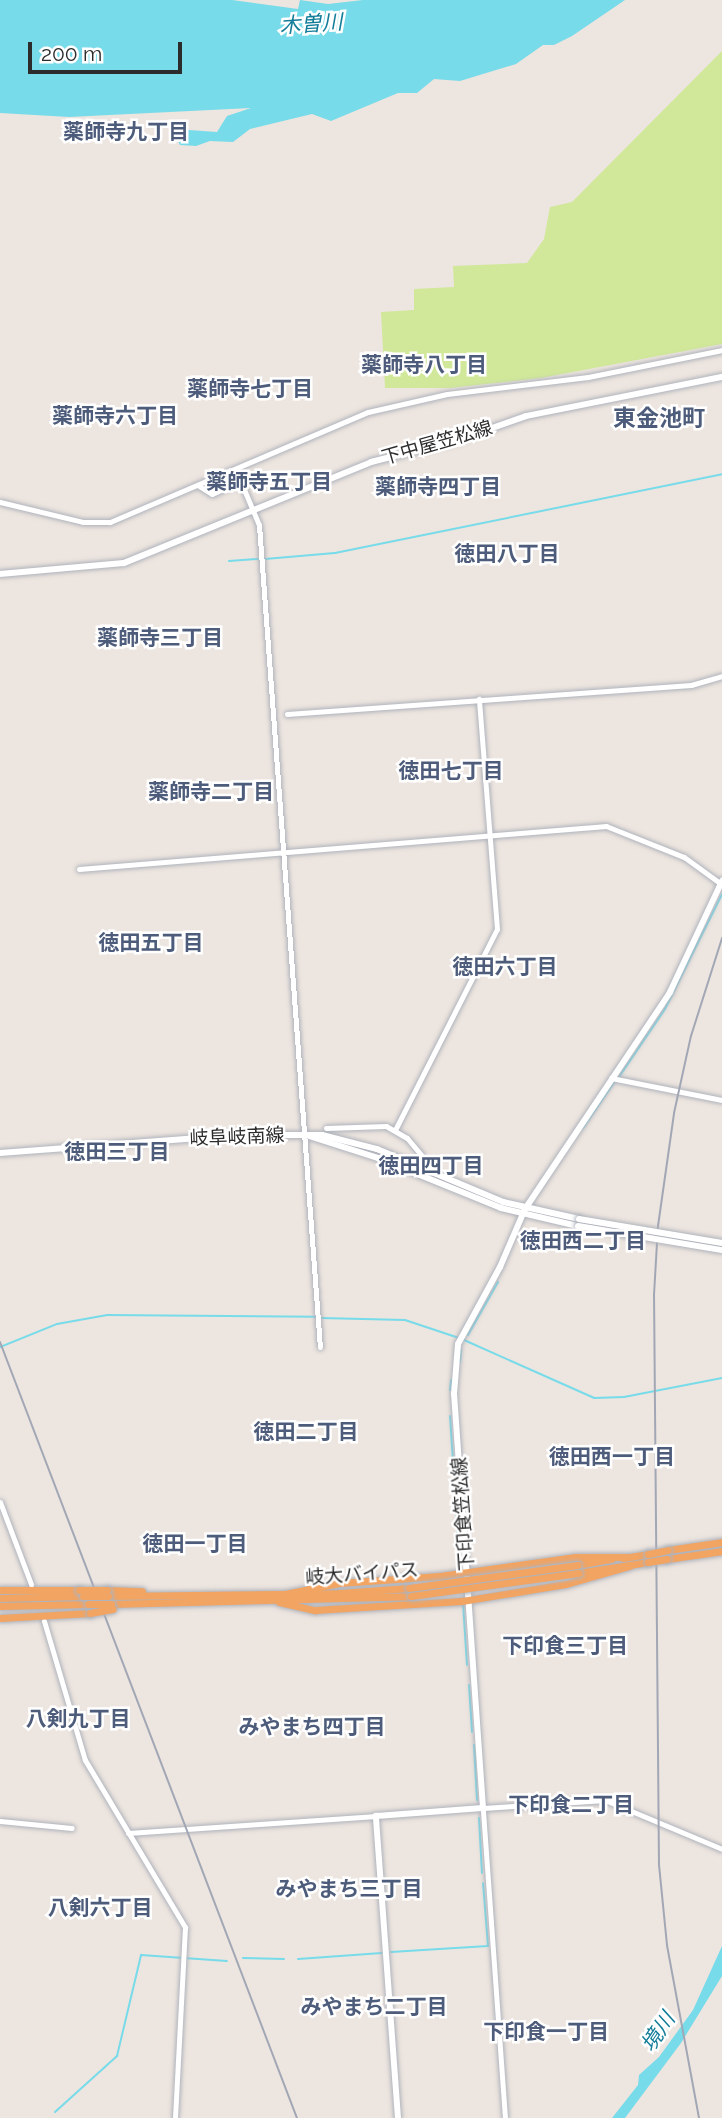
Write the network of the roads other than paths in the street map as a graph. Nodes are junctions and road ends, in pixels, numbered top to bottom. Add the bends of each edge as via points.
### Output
1 (722, 350) edge
2 (722, 377) edge
3 (199, 486) junction
4 (0, 502) edge
5 (254, 508) junction
6 (0, 574) edge
7 (722, 676) edge
8 (480, 699) junction
9 (287, 714) dead end
10 (490, 836) junction
11 (284, 852) junction
12 (79, 869) dead end
13 (721, 882) edge
14 (611, 1078) junction
15 (722, 1100) edge
16 (326, 1128) dead end
17 (395, 1130) junction
18 (307, 1135) junction
19 (0, 1153) edge
20 (422, 1156) dead end
21 (523, 1212) junction
22 (578, 1222) junction
23 (722, 1243) edge
24 (722, 1250) edge
25 (320, 1347) dead end
26 (0, 1502) edge
27 (722, 1542) edge
28 (722, 1550) edge
29 (648, 1558) junction
30 (578, 1569) junction
31 (467, 1572) junction
32 (32, 1584) dead end
33 (0, 1590) edge
34 (410, 1592) junction
35 (81, 1593) junction
36 (285, 1594) junction
37 (0, 1598) edge
38 (224, 1599) junction
39 (110, 1600) junction
40 (469, 1600) junction
41 (279, 1602) junction
42 (0, 1606) edge
43 (89, 1609) junction
44 (0, 1618) edge
45 (44, 1621) dead end
46 (483, 1808) junction
47 (376, 1816) junction
48 (0, 1821) edge
49 (72, 1828) dead end
50 (128, 1833) junction
51 (722, 1849) edge
52 (175, 2118) edge
53 (398, 2118) edge
54 (505, 2118) edge

1 - 3 street via 589,377 447,394 368,412 317,430
2 - 5 main road, 下中屋笠松線 via 526,416 371,462
3 - 4 street via 100,523
3 - 5 street via 212,494 238,484
5 - 6 main road, 下中屋笠松線 via 124,563
5 - 11 street via 260,533
7 - 8 street via 699,684
8 - 9 street
8 - 10 street
10 - 11 street
10 - 13 street via 610,827 684,857
10 - 17 street via 497,929
11 - 12 street
11 - 18 street
13 - 14 main road, 下印食笠松線 via 670,992
14 - 15 street
14 - 21 main road, 下印食笠松線
16 - 17 street via 375,1124
17 - 20 street
18 - 19 main road, 岐阜岐南線 via 238,1135
18 - 21 main road, 岐阜岐南線 via 377,1149
18 - 25 street
21 - 22 main road, 岐阜岐南線
21 - 31 main road, 下印食笠松線 via 500,1267 460,1339 454,1394
22 - 23 main road, 岐阜岐南線, bridge
22 - 24 main road, 岐阜岐南線, bridge
26 - 32 street
27 - 29 highway, 岐大バイパス, bridge via 668,1550
28 - 29 highway, 岐大バイパス, bridge
29 - 30 highway, 岐大バイパス via 626,1557
29 - 30 highway, 岐大バイパス via 629,1566
30 - 31 highway
30 - 34 highway, 岐大バイパス, bridge
30 - 40 highway
31 - 36 highway via 339,1583
31 - 40 main road, 下印食笠松線
33 - 35 highway
34 - 36 highway, 岐大バイパス
34 - 41 highway, 岐大バイパス
35 - 37 highway, 岐大バイパス
35 - 39 highway, 岐大バイパス, bridge
36 - 38 highway, 岐大バイパス
38 - 39 highway, 岐大バイパス
38 - 39 highway
38 - 41 highway, 岐大バイパス
39 - 43 highway, 岐大バイパス, bridge
40 - 41 highway via 315,1610
40 - 46 main road, 下印食笠松線
42 - 43 highway, 岐大バイパス
43 - 44 highway
45 - 50 street via 85,1760
46 - 47 main road
46 - 51 street via 605,1800
46 - 54 street
47 - 50 street
47 - 53 main road
48 - 49 street
50 - 52 street via 185,1927

